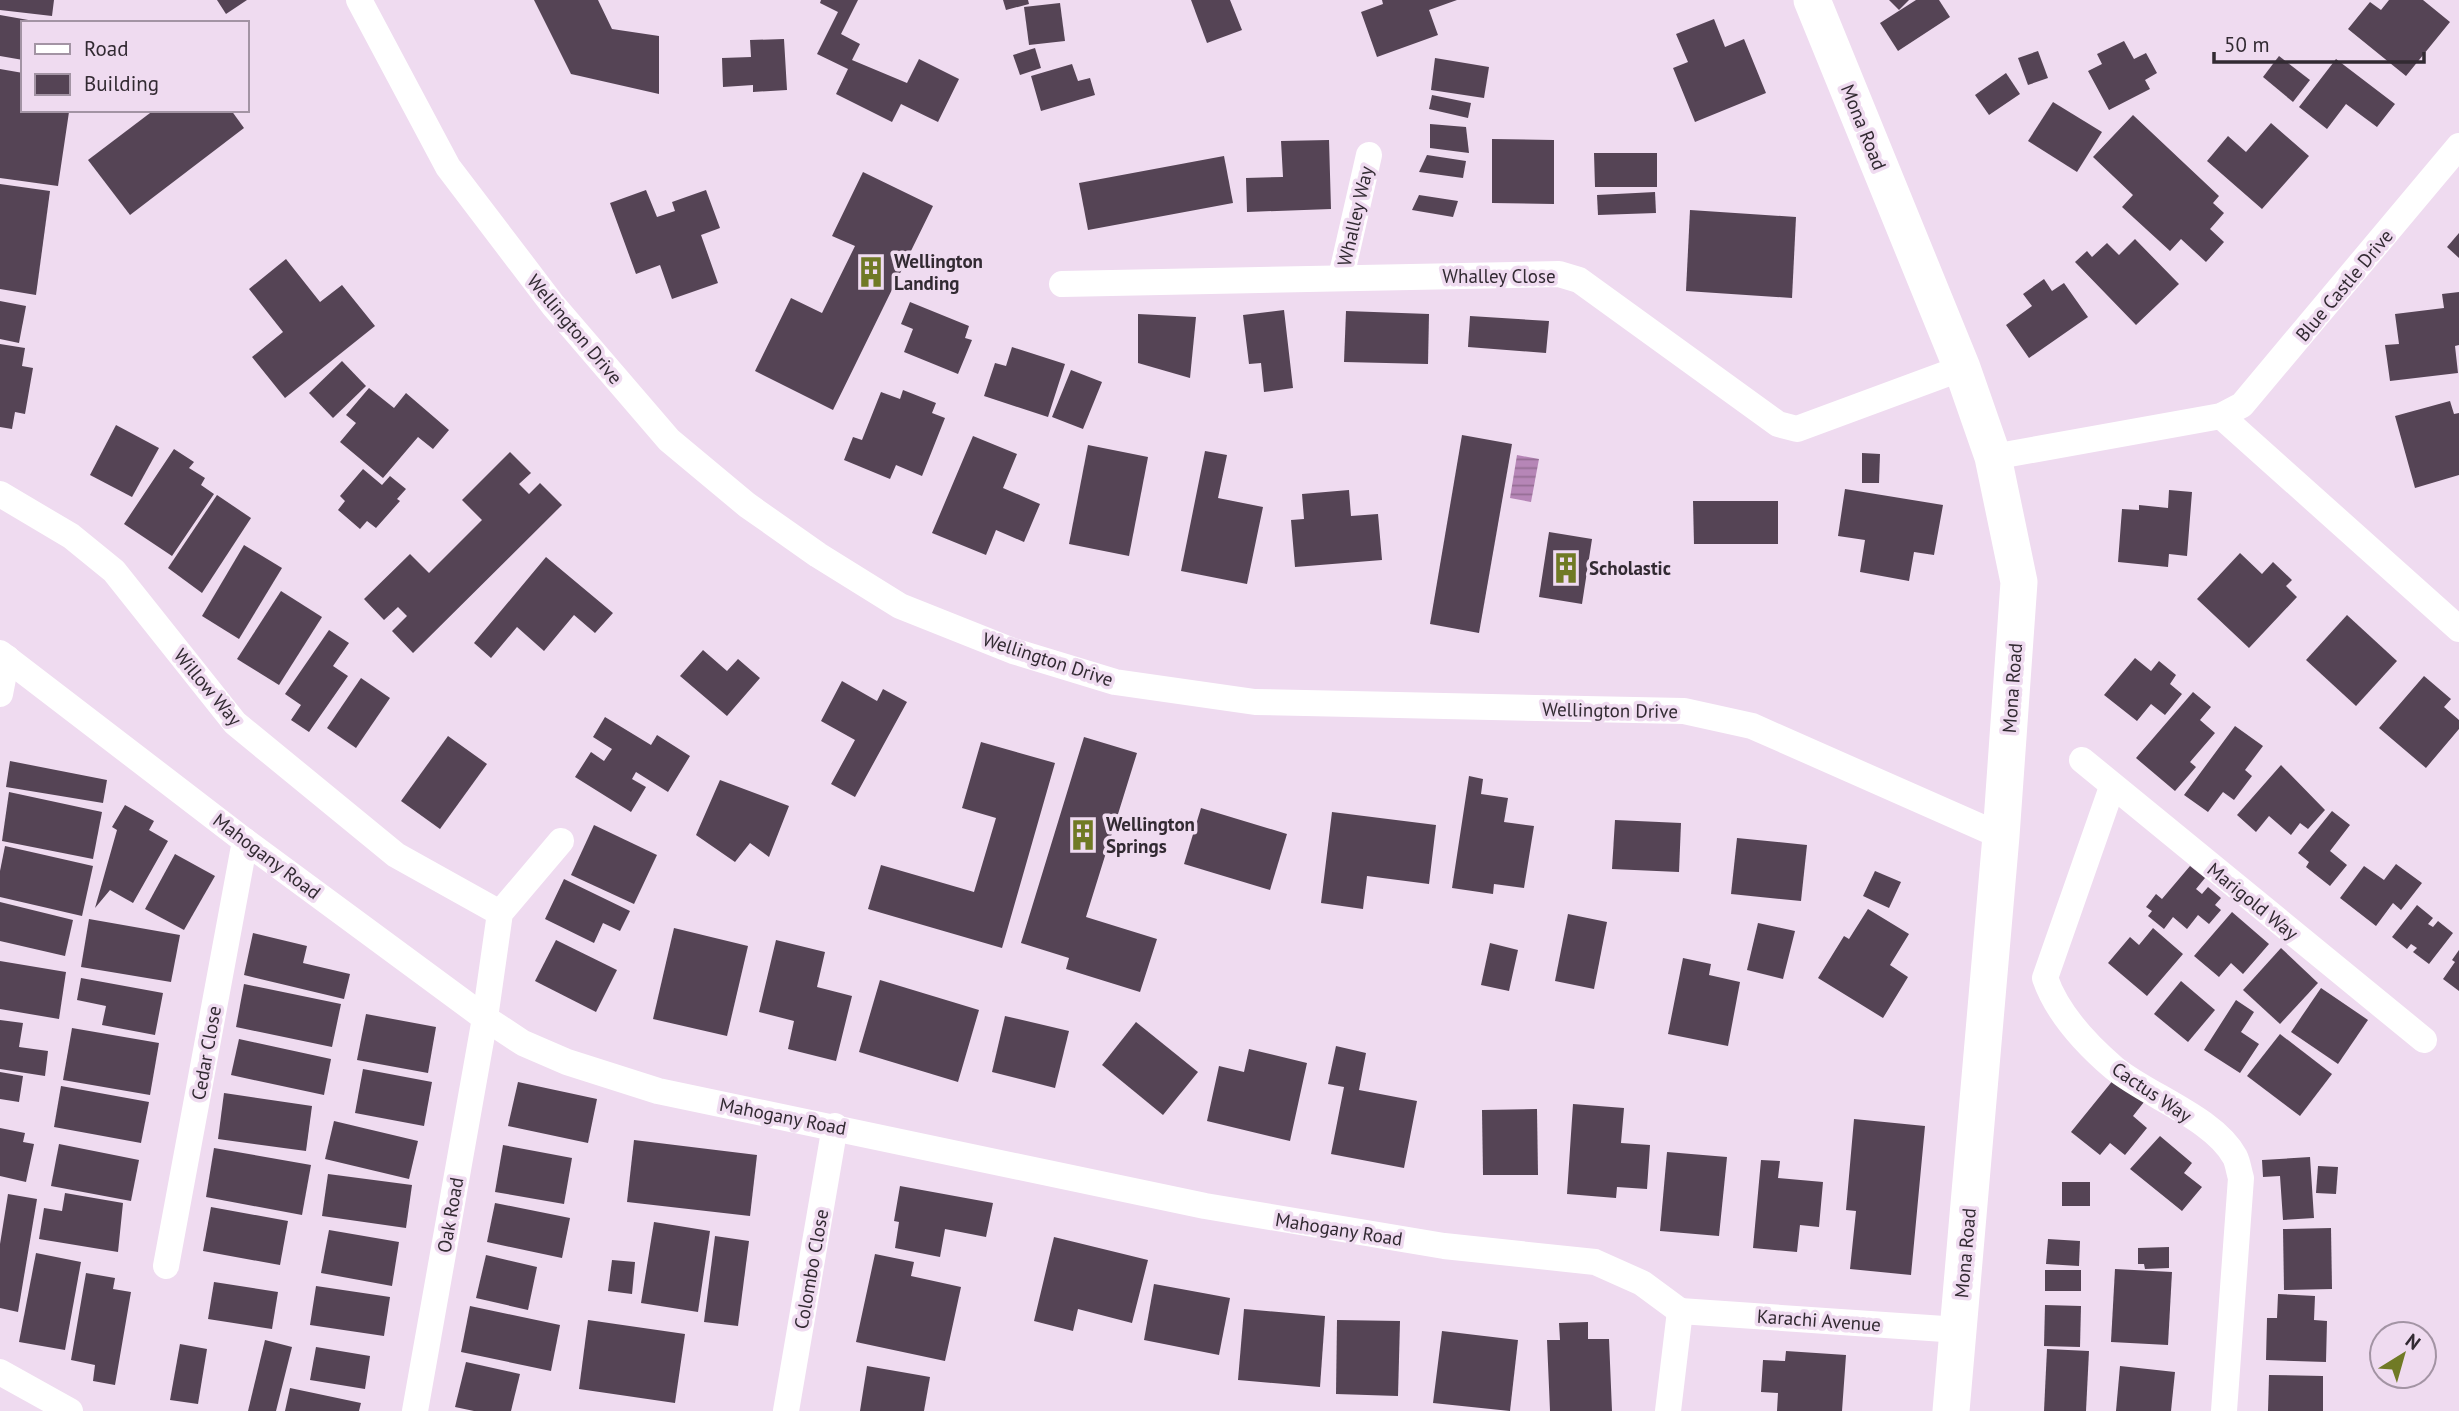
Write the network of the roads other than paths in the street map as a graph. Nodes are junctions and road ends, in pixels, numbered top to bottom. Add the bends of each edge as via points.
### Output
1 (359, 0) edge
2 (1812, 0) edge
3 (2459, 146) edge
4 (1369, 155) dead end
5 (1341, 277) junction
6 (1062, 284) dead end
7 (1962, 368) junction
8 (2221, 416) junction
9 (1993, 457) junction
10 (0, 494) edge
11 (2459, 629) edge
12 (4, 656) edge
13 (0, 694) edge
14 (2082, 760) dead end
15 (2112, 787) junction
16 (2001, 836) junction
17 (245, 841) junction
18 (561, 841) dead end
19 (500, 913) junction
20 (485, 1018) junction
21 (2424, 1041) dead end
22 (835, 1126) junction
23 (166, 1266) dead end
24 (1680, 1311) junction
25 (1959, 1329) junction
26 (0, 1372) edge
27 (70, 1411) edge
28 (415, 1411) edge
29 (786, 1411) edge
30 (1668, 1411) edge
31 (1951, 1411) edge
32 (2224, 1411) edge

1 - 16 street, Wellington Drive via 448,167 552,305 670,440 747,505 900,606 1013,650 1115,682 1255,702 1684,711 1752,726
2 - 7 street, Mona Road
3 - 8 street, Blue Castle Drive via 2261,385 2242,405
4 - 5 street, Whalley Way
5 - 6 street, Whalley Close
5 - 7 street, Whalley Close via 1559,274 1579,280 1778,424 1797,429
7 - 9 street, Mona Road
8 - 9 street, Blue Castle Drive
8 - 11 street
9 - 16 street, Mona Road via 2019,582
10 - 19 street, Willow Way via 71,536 114,571 235,723 396,855
12 - 13 street
12 - 17 street, Mahogany Road
14 - 15 street, Marigold Way
15 - 21 street, Marigold Way
15 - 32 street, Cactus Way via 2045,978 2052,999 2085,1040 2115,1068 2217,1135 2235,1158 2241,1178
16 - 25 street, Mona Road
17 - 20 street, Mahogany Road
17 - 23 street, Cedar Close
18 - 19 street
19 - 20 street
20 - 22 street, Mahogany Road via 523,1043 567,1062 658,1091
20 - 28 street, Oak Road
22 - 24 street, Mahogany Road via 1205,1206 1444,1246 1595,1262 1642,1283
22 - 29 street, Colombo Close
24 - 25 street, Karachi Avenue
24 - 30 street
25 - 31 street, Mona Road
26 - 27 street

